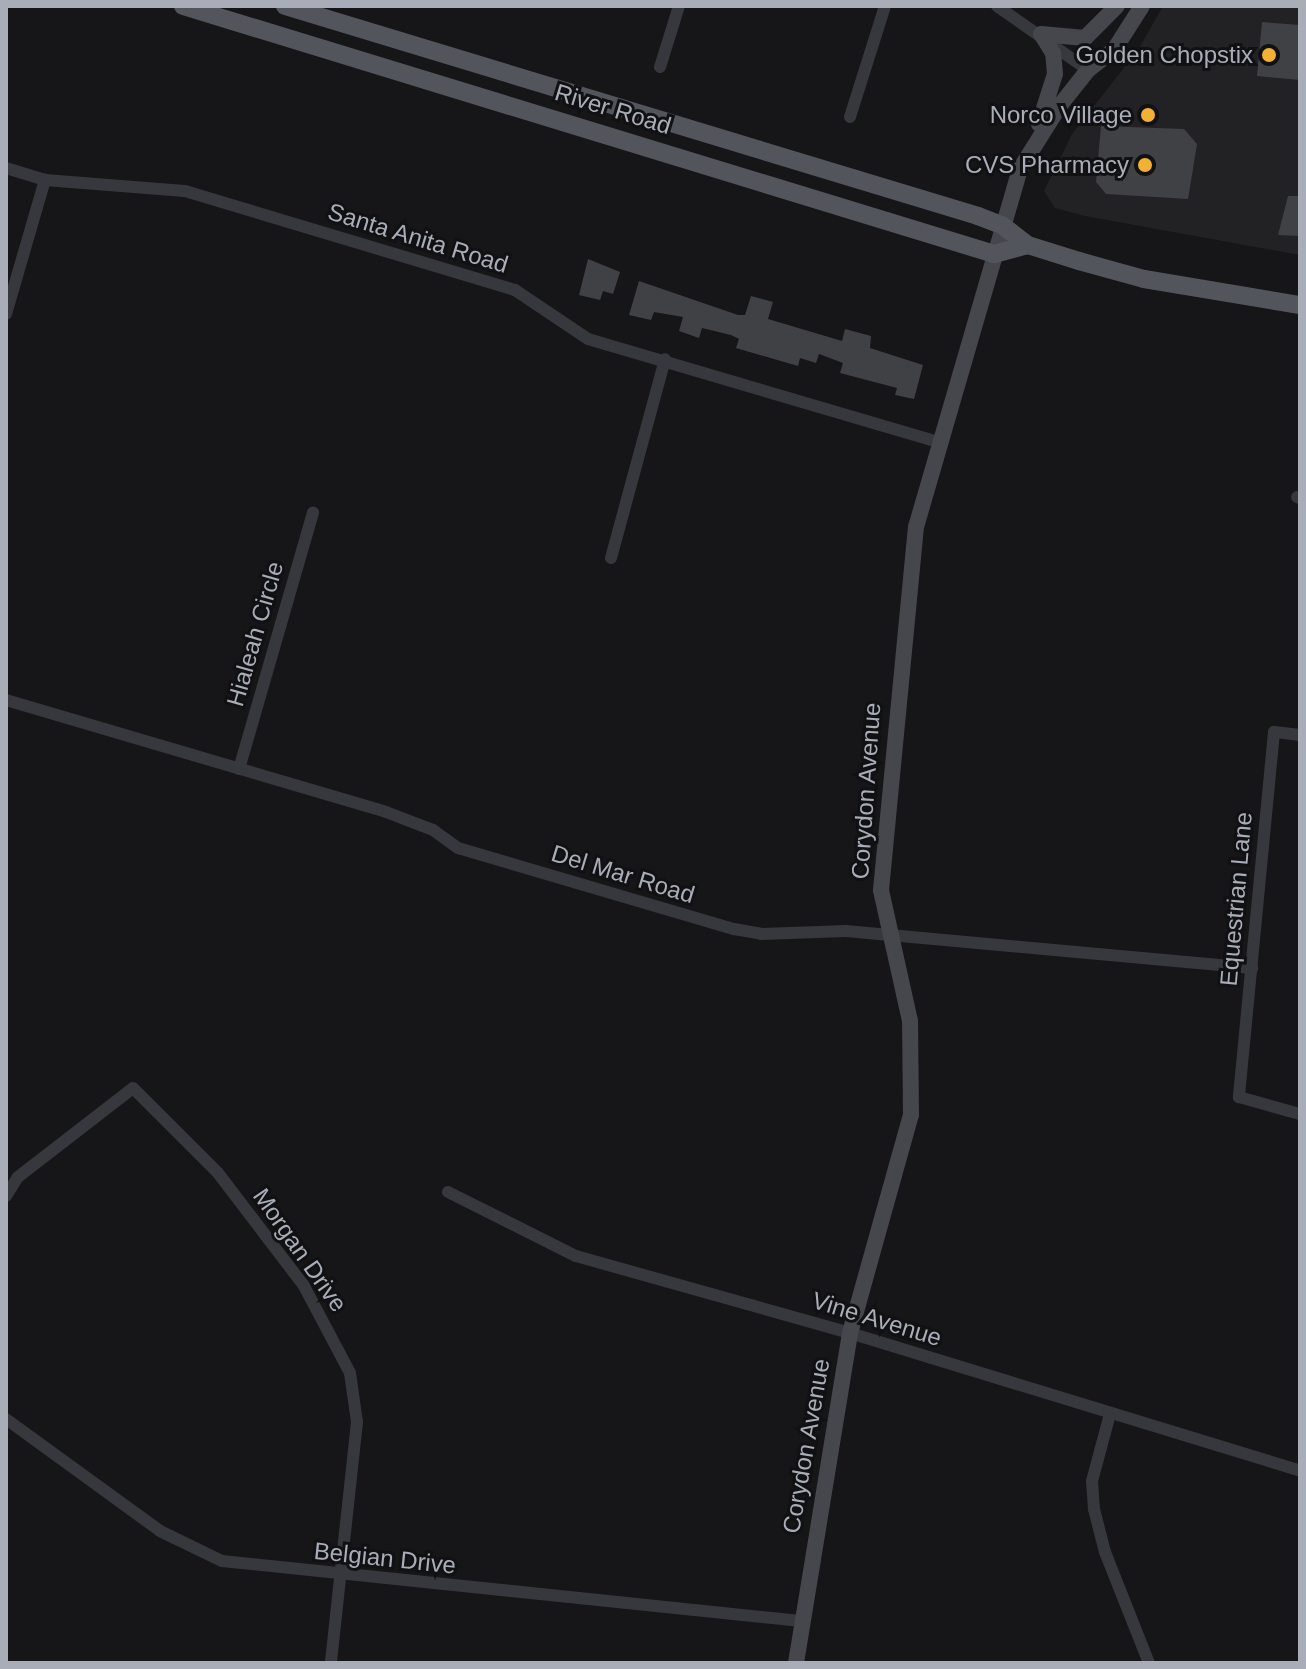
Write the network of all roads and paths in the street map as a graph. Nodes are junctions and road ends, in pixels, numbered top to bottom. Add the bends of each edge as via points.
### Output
1 (183, 6) edge
2 (285, 6) edge
3 (679, 6) edge
4 (885, 6) edge
5 (997, 6) edge
6 (1119, 6) edge
7 (1142, 6) edge
8 (1041, 34) junction
9 (660, 67) dead end
10 (1088, 70) junction
11 (850, 117) dead end
12 (1035, 137) junction
13 (6, 168) edge
14 (45, 180) junction
15 (1002, 225) junction
16 (1027, 245) junction
17 (994, 254) junction
18 (1300, 305) edge
19 (6, 314) edge
20 (665, 359) junction
21 (939, 442) junction
22 (313, 512) dead end
23 (611, 558) dead end
24 (6, 700) edge
25 (1300, 735) edge
26 (239, 769) junction
27 (888, 936) junction
28 (1252, 968) junction
29 (1300, 1114) edge
30 (448, 1192) dead end
31 (6, 1196) edge
32 (850, 1333) junction
33 (1110, 1414) junction
34 (6, 1419) edge
35 (1300, 1471) edge
36 (343, 1577) junction
37 (801, 1621) junction
38 (331, 1663) edge
39 (796, 1663) edge
40 (1149, 1663) edge

1 - 17 main road, River Road
2 - 15 main road, River Road
3 - 9 street
4 - 11 street
5 - 8 street
6 - 8 main road via 1085,38
6 - 10 main road
7 - 10 main road via 1114,50
8 - 10 street
8 - 12 main road via 1053,53 1055,74
10 - 12 main road
12 - 15 main road, Corydon Avenue
13 - 14 street, Santa Anita Road
14 - 19 street
14 - 20 street, Santa Anita Road via 185,191 515,290 588,339
15 - 16 main road, River Road
15 - 17 main road, Corydon Avenue
16 - 17 main road
16 - 18 main road, River Road via 1144,279
17 - 21 main road, Corydon Avenue
20 - 21 street, Santa Anita Road
20 - 23 street
21 - 27 main road, Corydon Avenue via 916,527 908,590 883,850
22 - 26 street, Hialeah Circle
24 - 26 street, Del Mar Road
25 - 28 street, Equestrian Lane via 1274,732
26 - 27 street, Del Mar Road via 386,812 433,830 458,848 734,929
27 - 28 street, Del Mar Road
27 - 32 main road, Corydon Avenue via 910,1021 911,1115
28 - 29 street, Equestrian Lane via 1239,1097
30 - 32 street, Vine Avenue via 576,1256
31 - 36 street, Morgan Drive via 18,1177 133,1088 218,1173 304,1286 350,1373 356,1467
32 - 33 street, Vine Avenue
32 - 37 main road, Corydon Avenue
33 - 35 street, Vine Avenue
33 - 40 street via 1092,1481 1094,1509 1105,1552
34 - 36 street, Belgian Drive via 160,1531 222,1561
36 - 37 street, Belgian Drive
36 - 38 street, Morgan Drive
37 - 39 main road, Corydon Avenue

